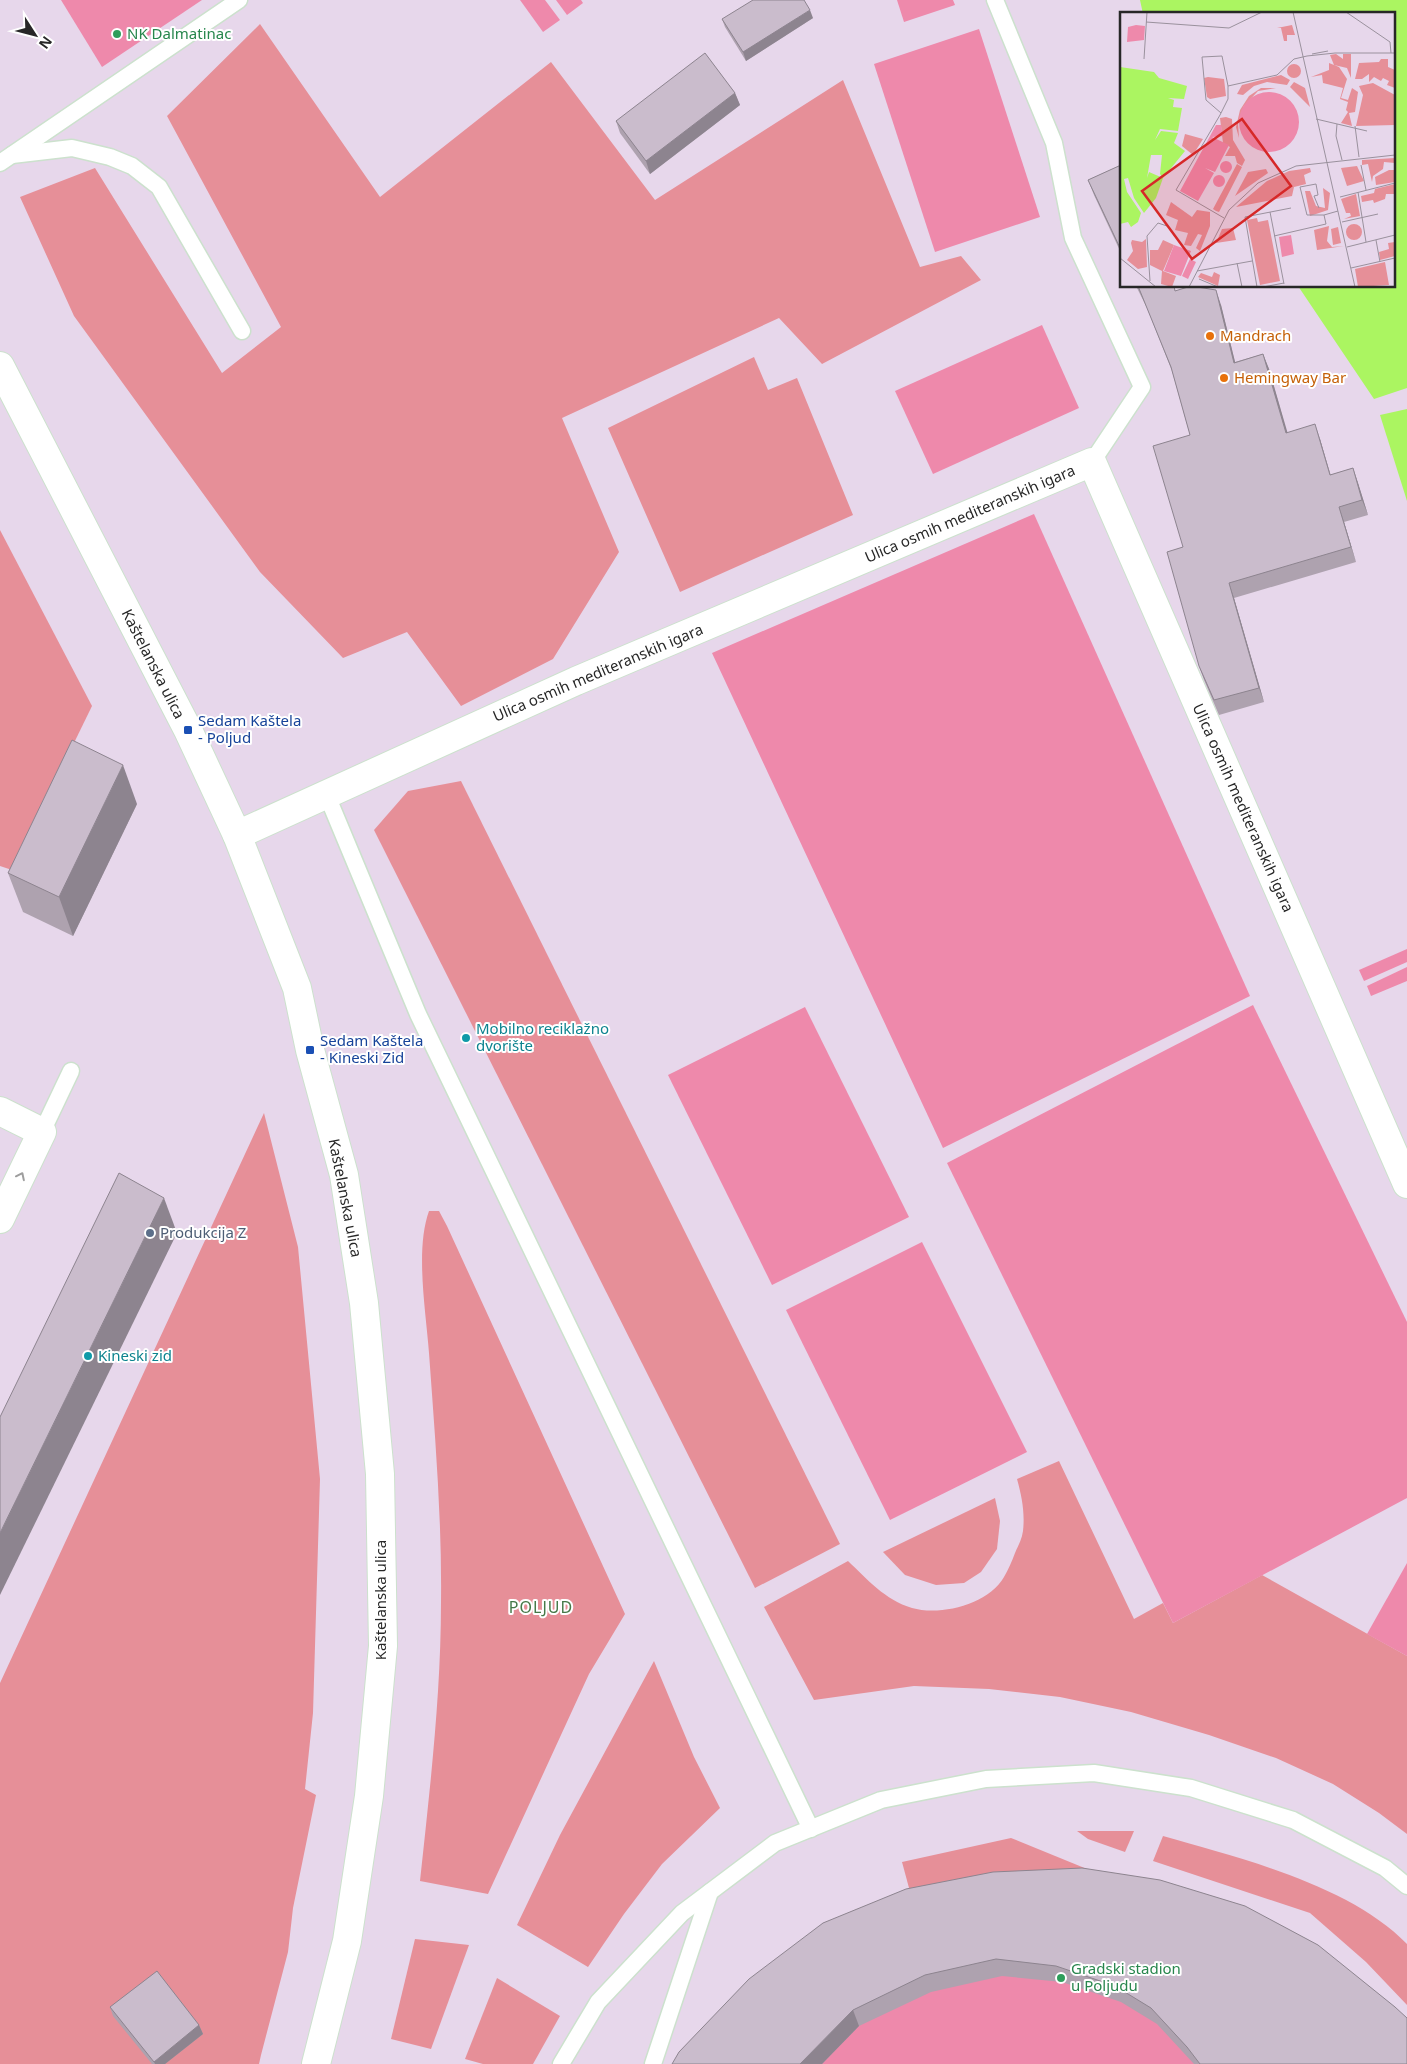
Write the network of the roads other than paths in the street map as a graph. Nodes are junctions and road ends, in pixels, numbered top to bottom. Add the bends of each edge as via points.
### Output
1 (239, 0) edge
2 (995, 0) edge
3 (6, 159) edge
4 (242, 331) dead end
5 (0, 366) edge
6 (1092, 462) junction
7 (326, 793) junction
8 (237, 835) junction
9 (71, 1071) dead end
10 (0, 1111) edge
11 (42, 1132) junction
12 (1407, 1184) edge
13 (0, 1219) edge
14 (810, 1829) junction
15 (1407, 1886) edge
16 (710, 1892) junction
17 (316, 2064) edge
18 (561, 2064) edge
19 (653, 2064) edge

1 - 3 lane
2 - 6 lane via 1054,143 1073,238 1142,387
3 - 4 lane via 72,148 132,166 159,187
5 - 8 street, Kaštelanska ulica via 188,730
6 - 7 street, Ulica osmih mediteranskih igara via 576,681
6 - 12 street, Ulica osmih mediteranskih igara
7 - 8 street, Ulica osmih mediteranskih igara
7 - 14 lane via 418,1014
8 - 17 street, Kaštelanska ulica via 296,988 344,1175 364,1303 380,1474 383,1646 369,1796 347,1941
9 - 11 lane
10 - 11 street
13 -> 11 street
14 - 15 lane via 881,1800 986,1779 1094,1773 1191,1788 1293,1820 1385,1868
14 - 16 lane via 775,1843
16 - 18 lane via 682,1913 598,2002
16 - 19 lane

